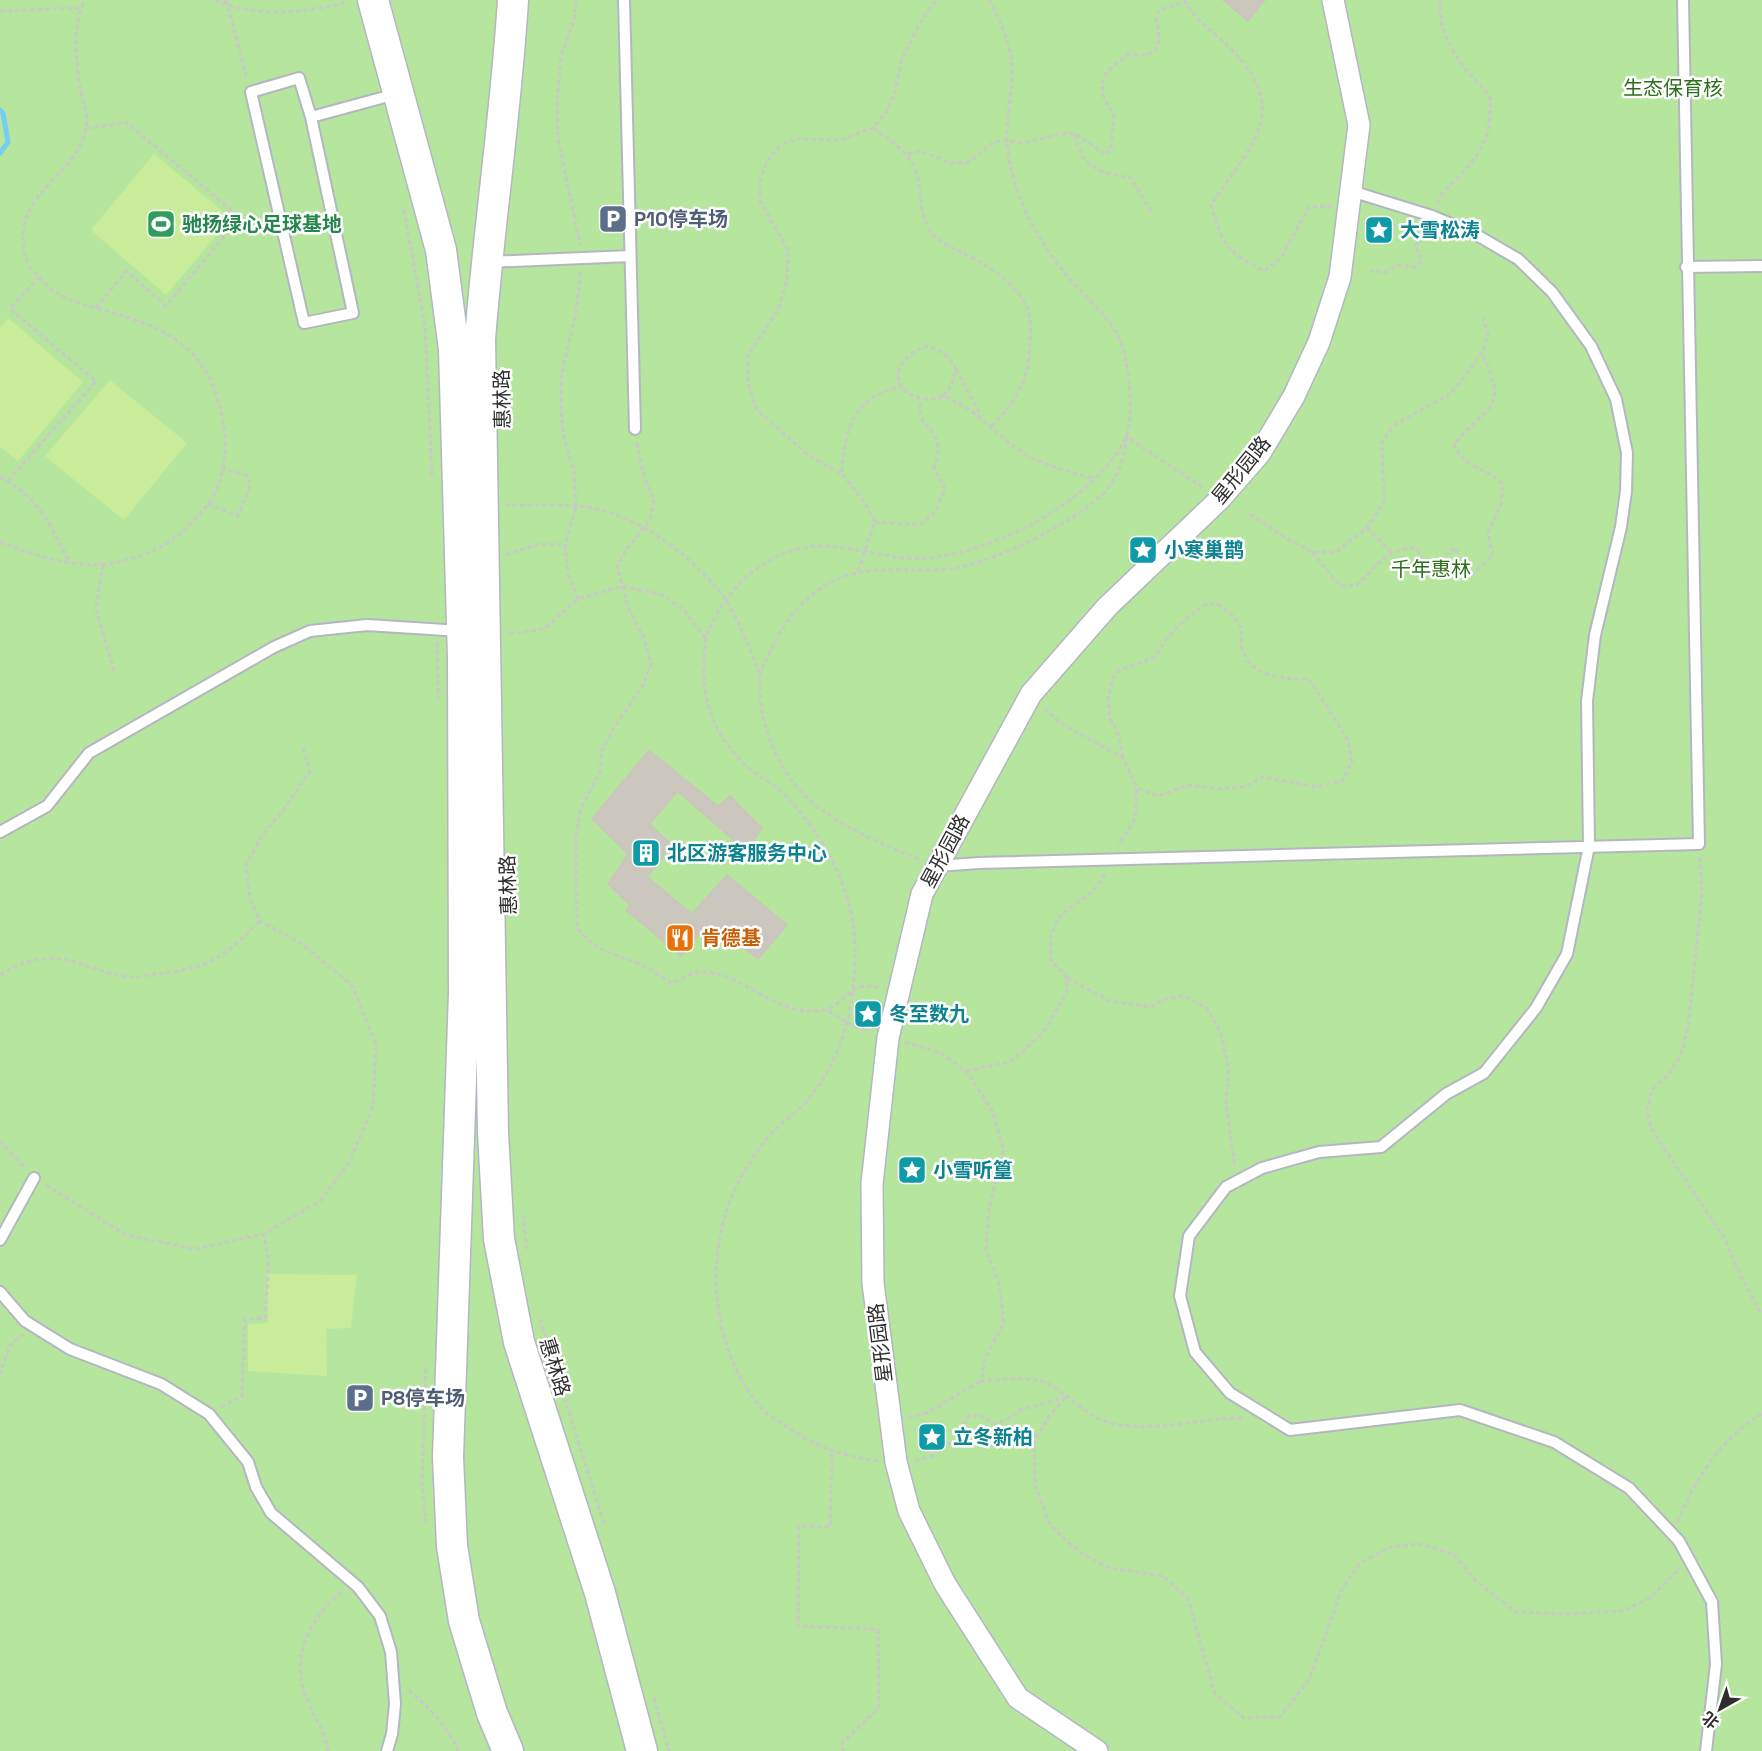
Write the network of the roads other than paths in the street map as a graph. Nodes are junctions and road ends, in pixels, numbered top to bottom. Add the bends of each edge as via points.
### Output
1 (513, 0) edge
2 (624, 0) edge
3 (1333, 0) edge
4 (1683, 0) edge
5 (354, 4) edge
6 (400, 94) junction
7 (311, 117) junction
8 (1350, 200) junction
9 (630, 255) junction
10 (486, 262) junction
11 (1762, 266) edge
12 (1686, 267) junction
13 (635, 429) road end
14 (482, 632) junction
15 (0, 832) edge
16 (1589, 846) junction
17 (937, 866) junction
18 (34, 1178) road end
19 (0, 1240) edge
20 (0, 1292) edge
21 (387, 1751) edge
22 (508, 1751) edge
23 (642, 1751) edge
24 (1097, 1751) edge
25 (1706, 1751) edge

1 - 10 main road, 惠林路 via 508,83
2 - 9 lane
3 - 8 street, 星形园路 via 1359,125
4 - 12 lane
5 - 6 main road, 惠林路
6 - 7 lane
6 - 14 main road, 惠林路 via 441,250
7 - 7 lane via 299,78 251,92 304,323 353,313
8 - 16 lane via 1432,216 1475,234 1518,259 1552,292 1591,346 1616,399 1627,453 1626,491 1595,635 1587,701
8 - 17 street, 星形园路 via 1340,277 1319,342 1294,396 1260,453 1220,499 1107,607 1031,694
9 - 10 lane
9 - 13 lane
10 - 14 main road, 惠林路 via 480,339
11 - 12 lane
12 - 16 lane via 1698,844
14 - 15 lane via 367,625 310,631 274,647 89,753 46,806
14 - 22 main road, 惠林路 via 448,1457 452,1546 464,1621
14 - 23 main road, 惠林路 via 493,1133 499,1239 519,1342 600,1593
16 - 17 lane
16 - 25 lane via 1566,954 1536,1008 1484,1073 1446,1094 1381,1147 1319,1152 1262,1168 1226,1187 1189,1236 1180,1296 1195,1352 1230,1393 1290,1430 1460,1410 1554,1442 1629,1488 1673,1535 1712,1602 1716,1664
17 - 24 street, 星形园路 via 922,894 888,1038 872,1184 873,1283 896,1462 909,1511 945,1584 1018,1698
18 - 19 lane
20 - 21 lane via 25,1321 70,1348 161,1384 209,1414 248,1462 271,1513 354,1582 383,1622 391,1652 394,1718

